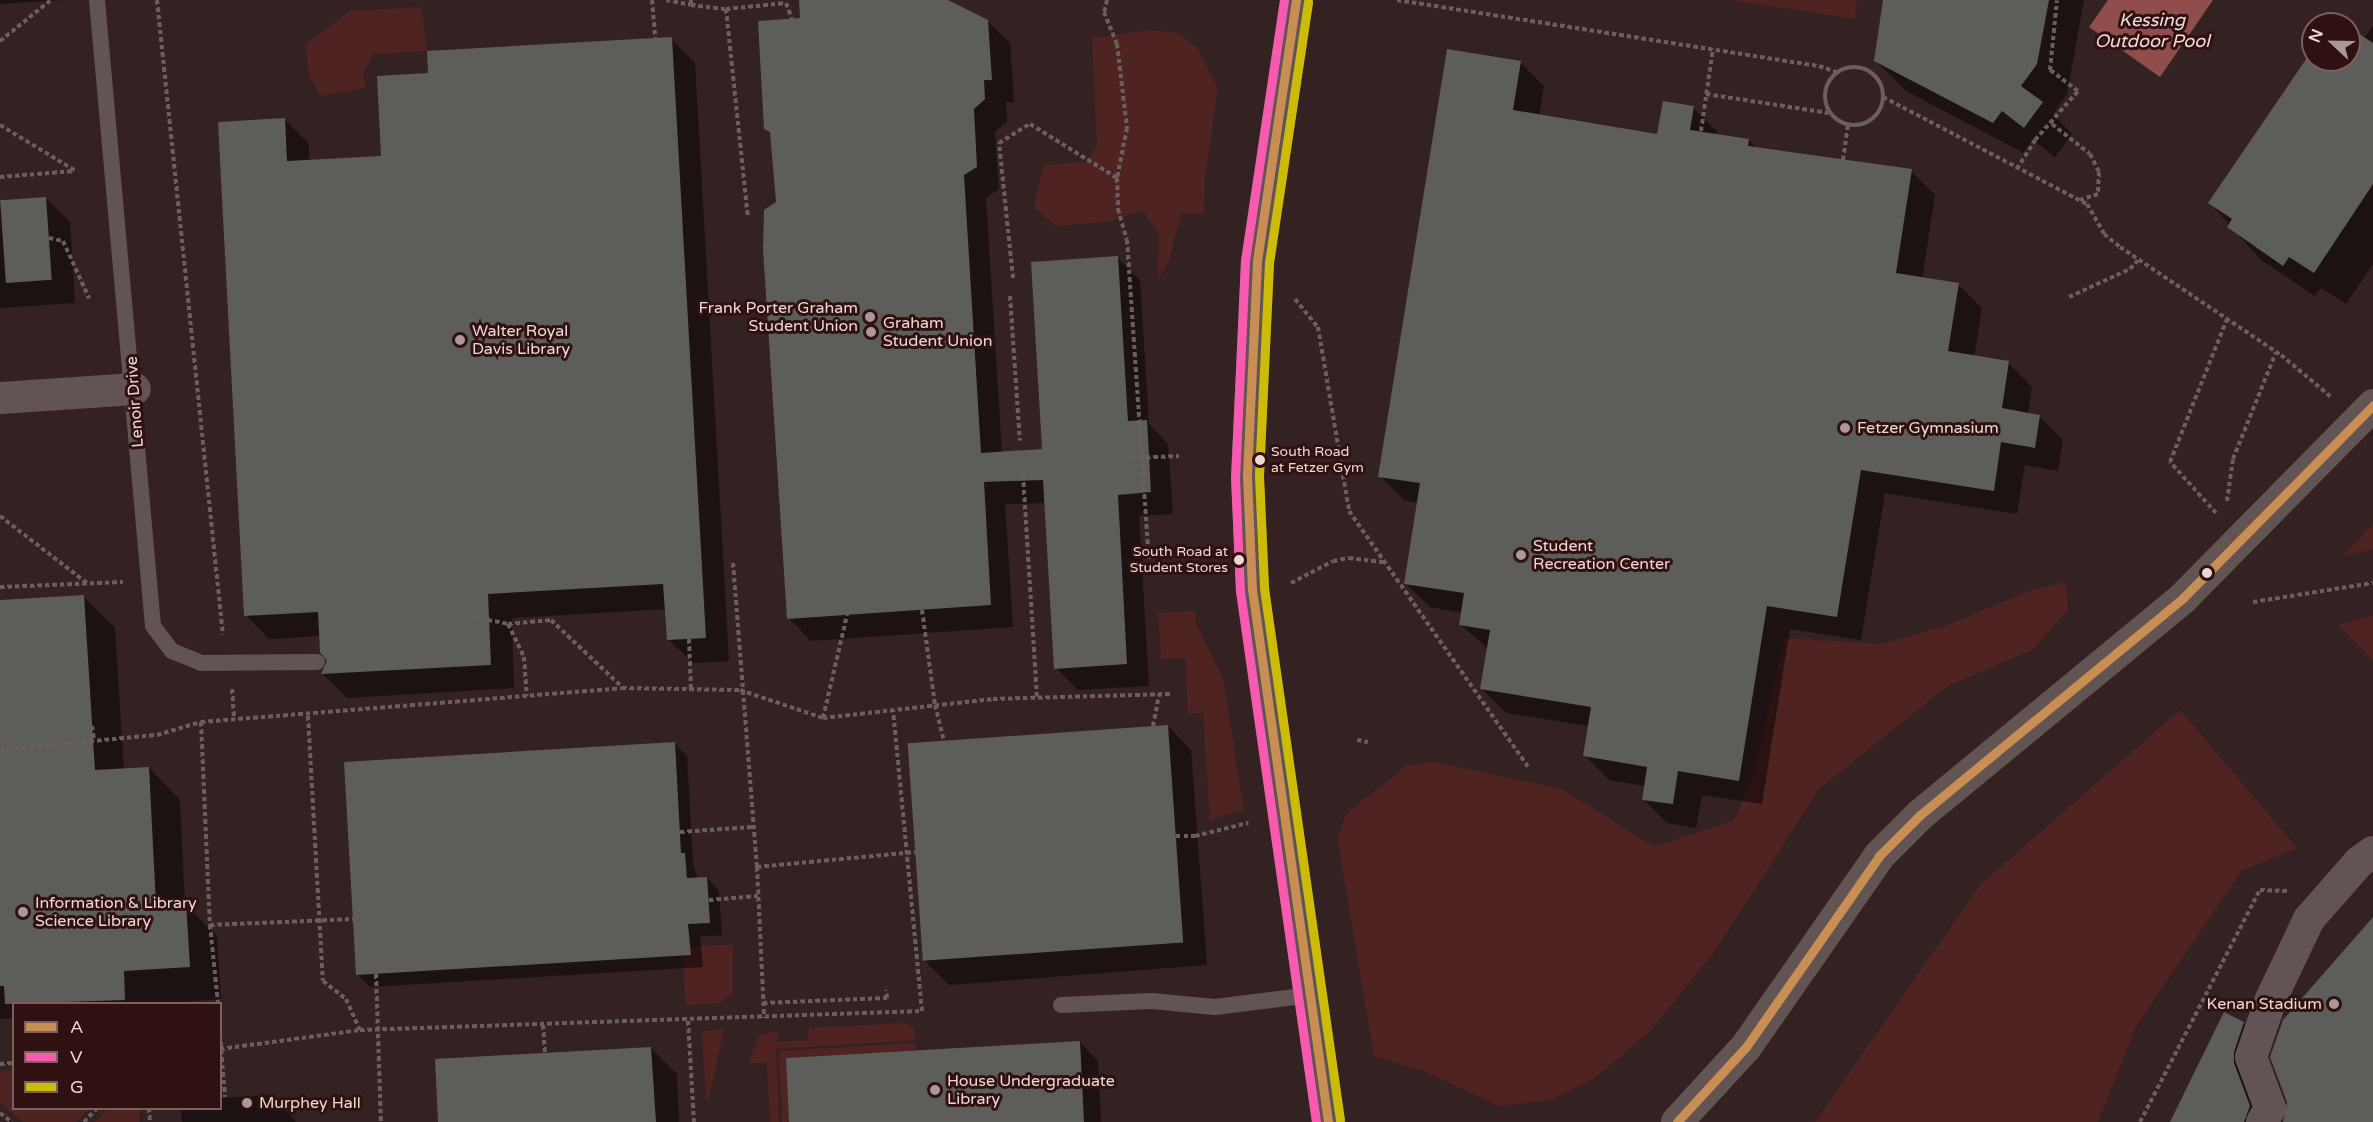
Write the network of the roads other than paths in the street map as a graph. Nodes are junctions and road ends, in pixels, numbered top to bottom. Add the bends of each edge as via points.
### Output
1 (97, 0) edge
2 (1296, 0) edge
3 (135, 389) junction
4 (0, 398) edge
5 (2373, 405) edge
6 (317, 662) dead end
7 (2373, 852) edge
8 (1312, 994) junction
9 (1061, 1005) dead end
10 (1328, 1122) edge
11 (1677, 1122) edge
12 (2262, 1122) edge

1 - 3 lane, Lenoir Drive
2 - 8 main road via 1257,262 1247,476 1252,589
3 - 4 street
3 - 6 lane, Lenoir Drive via 150,617 157,634 184,657 215,664
5 - 11 street via 2183,597 1920,815 1878,856 1746,1047
7 - 12 street via 2359,862 2309,919 2271,999 2251,1057 2270,1108
8 - 9 lane via 1215,1006 1152,1000
8 - 10 main road

